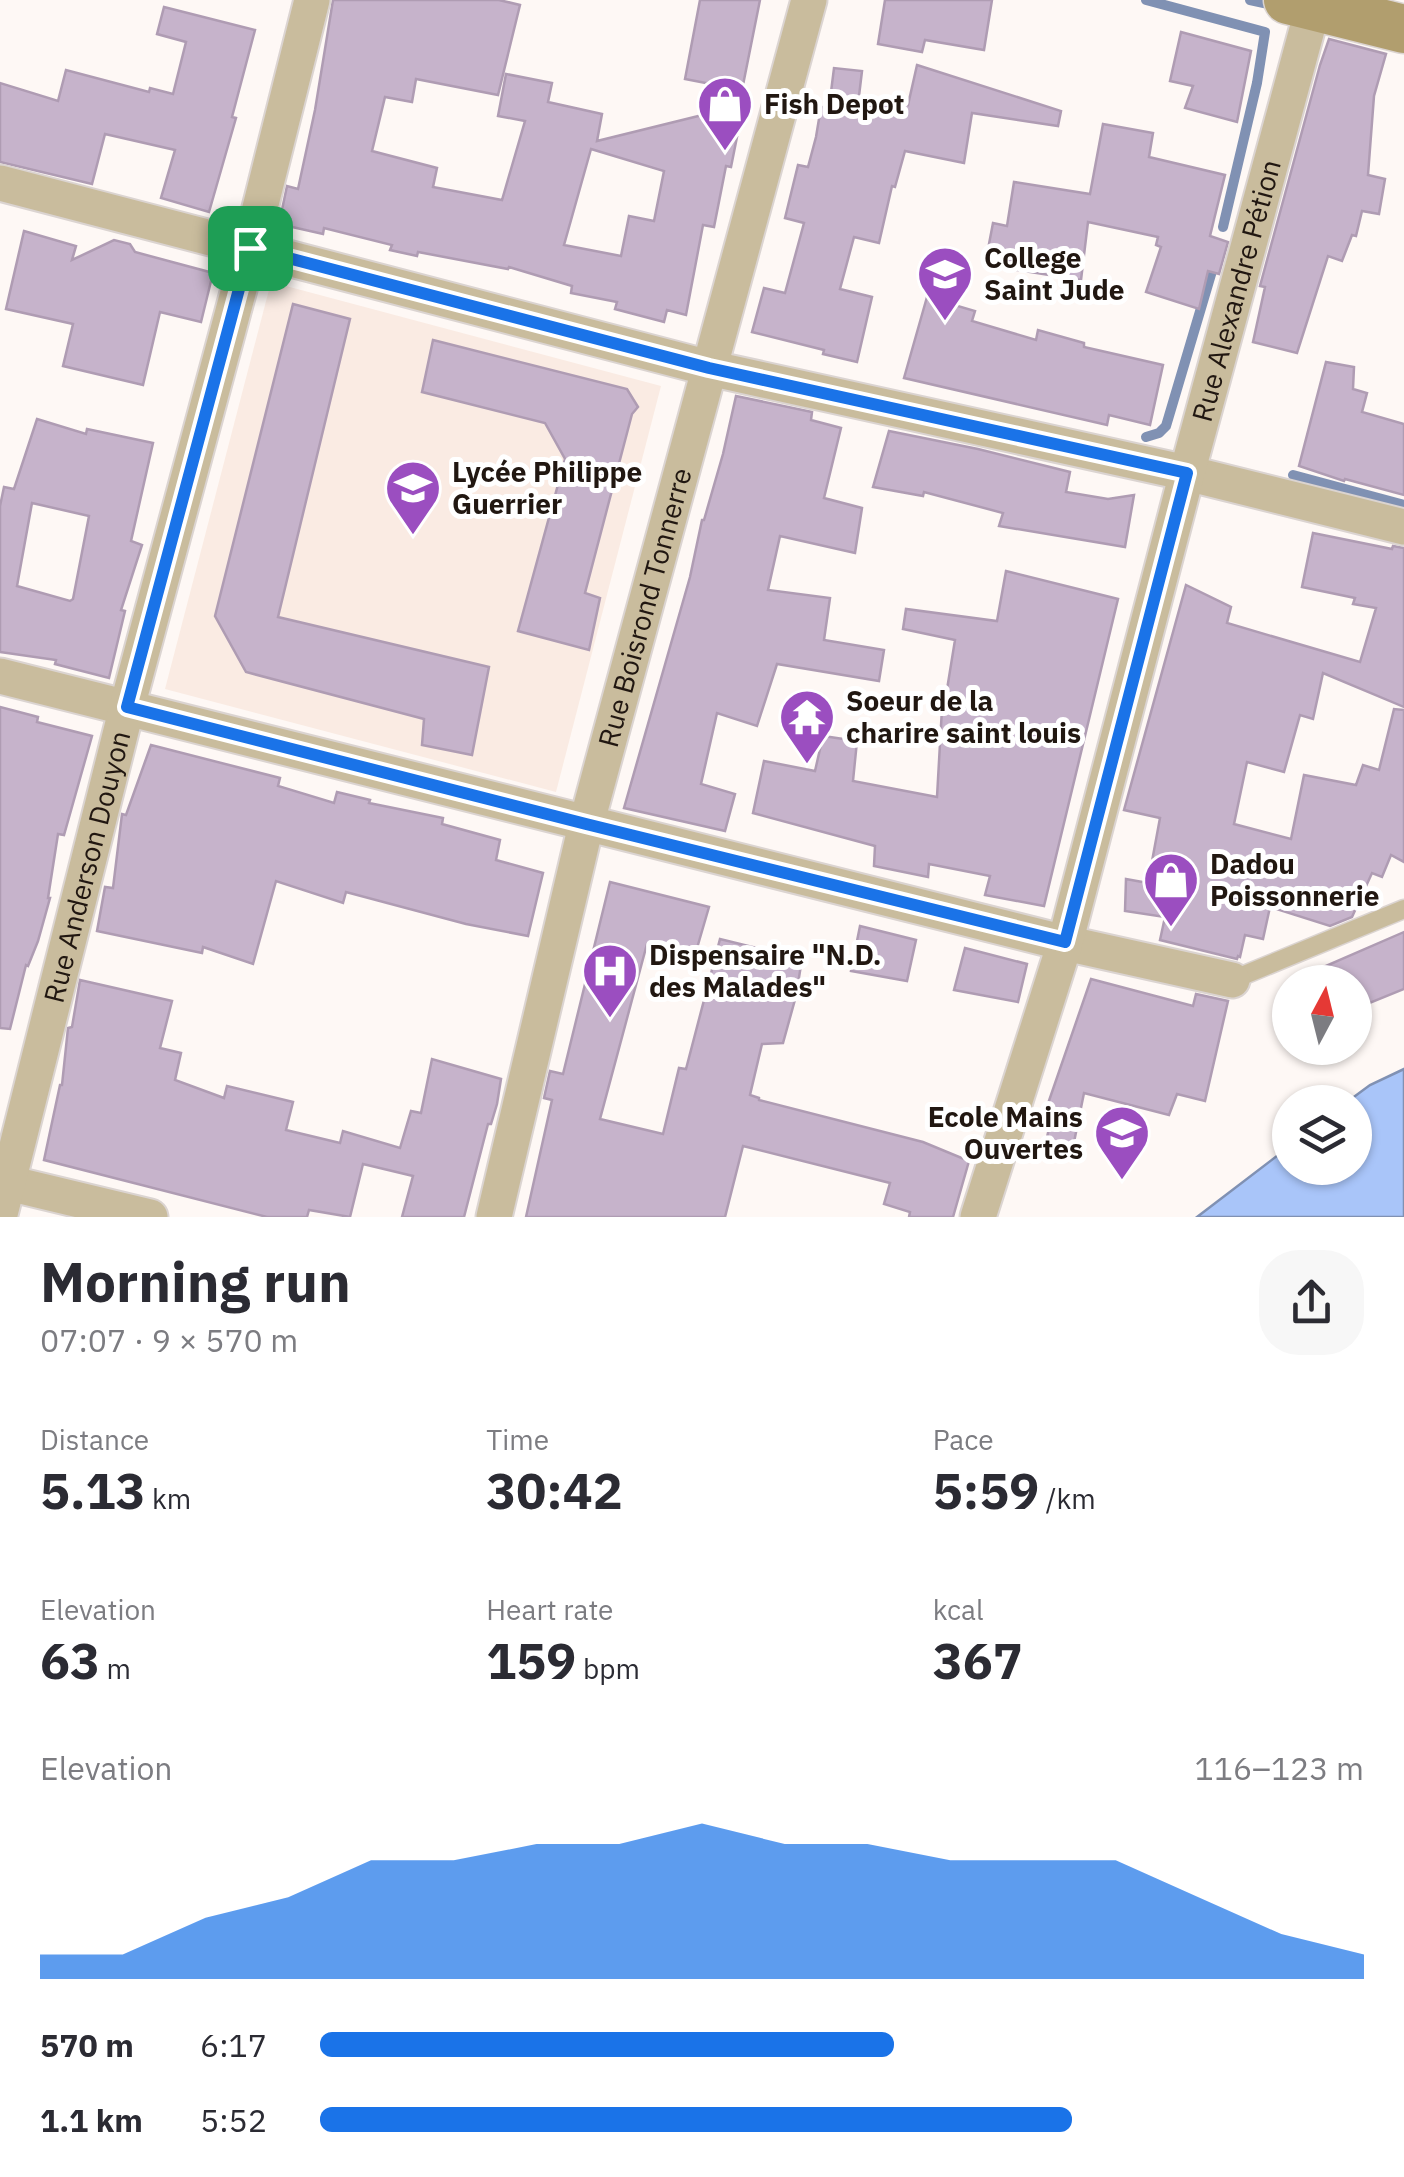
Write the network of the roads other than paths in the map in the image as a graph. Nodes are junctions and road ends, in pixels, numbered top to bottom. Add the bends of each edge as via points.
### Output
1 (312, 0) edge
2 (808, 0) edge
3 (1305, 2) edge
4 (1404, 29) edge
5 (0, 183) edge
6 (250, 248) junction
7 (709, 368) junction
8 (1187, 473) junction
9 (1404, 527) edge
10 (0, 676) edge
11 (127, 707) junction
12 (586, 824) junction
13 (1404, 909) edge
14 (1065, 942) junction
15 (1232, 980) joint
16 (3, 1193) edge
17 (150, 1217) edge
18 (494, 1217) edge
19 (978, 1217) edge

1 - 6 street, Rue Anderson Douyon
2 - 7 street, Rue Boisrond Tonnerre
3 - 4 street
3 - 8 street, Rue Alexandre Pétion
5 - 6 street
6 - 7 street
6 - 11 street, Rue Anderson Douyon
7 - 8 street
7 - 12 street, Rue Boisrond Tonnerre
8 - 9 street
8 - 14 street, Rue Alexandre Pétion
10 - 11 street
11 - 12 street
11 - 16 street, Rue Anderson Douyon
12 - 14 street
12 - 18 street, Rue Boisrond Tonnerre
13 - 15 lane
14 - 15 street
14 - 19 street, Rue Alexandre Pétion
16 - 17 street

